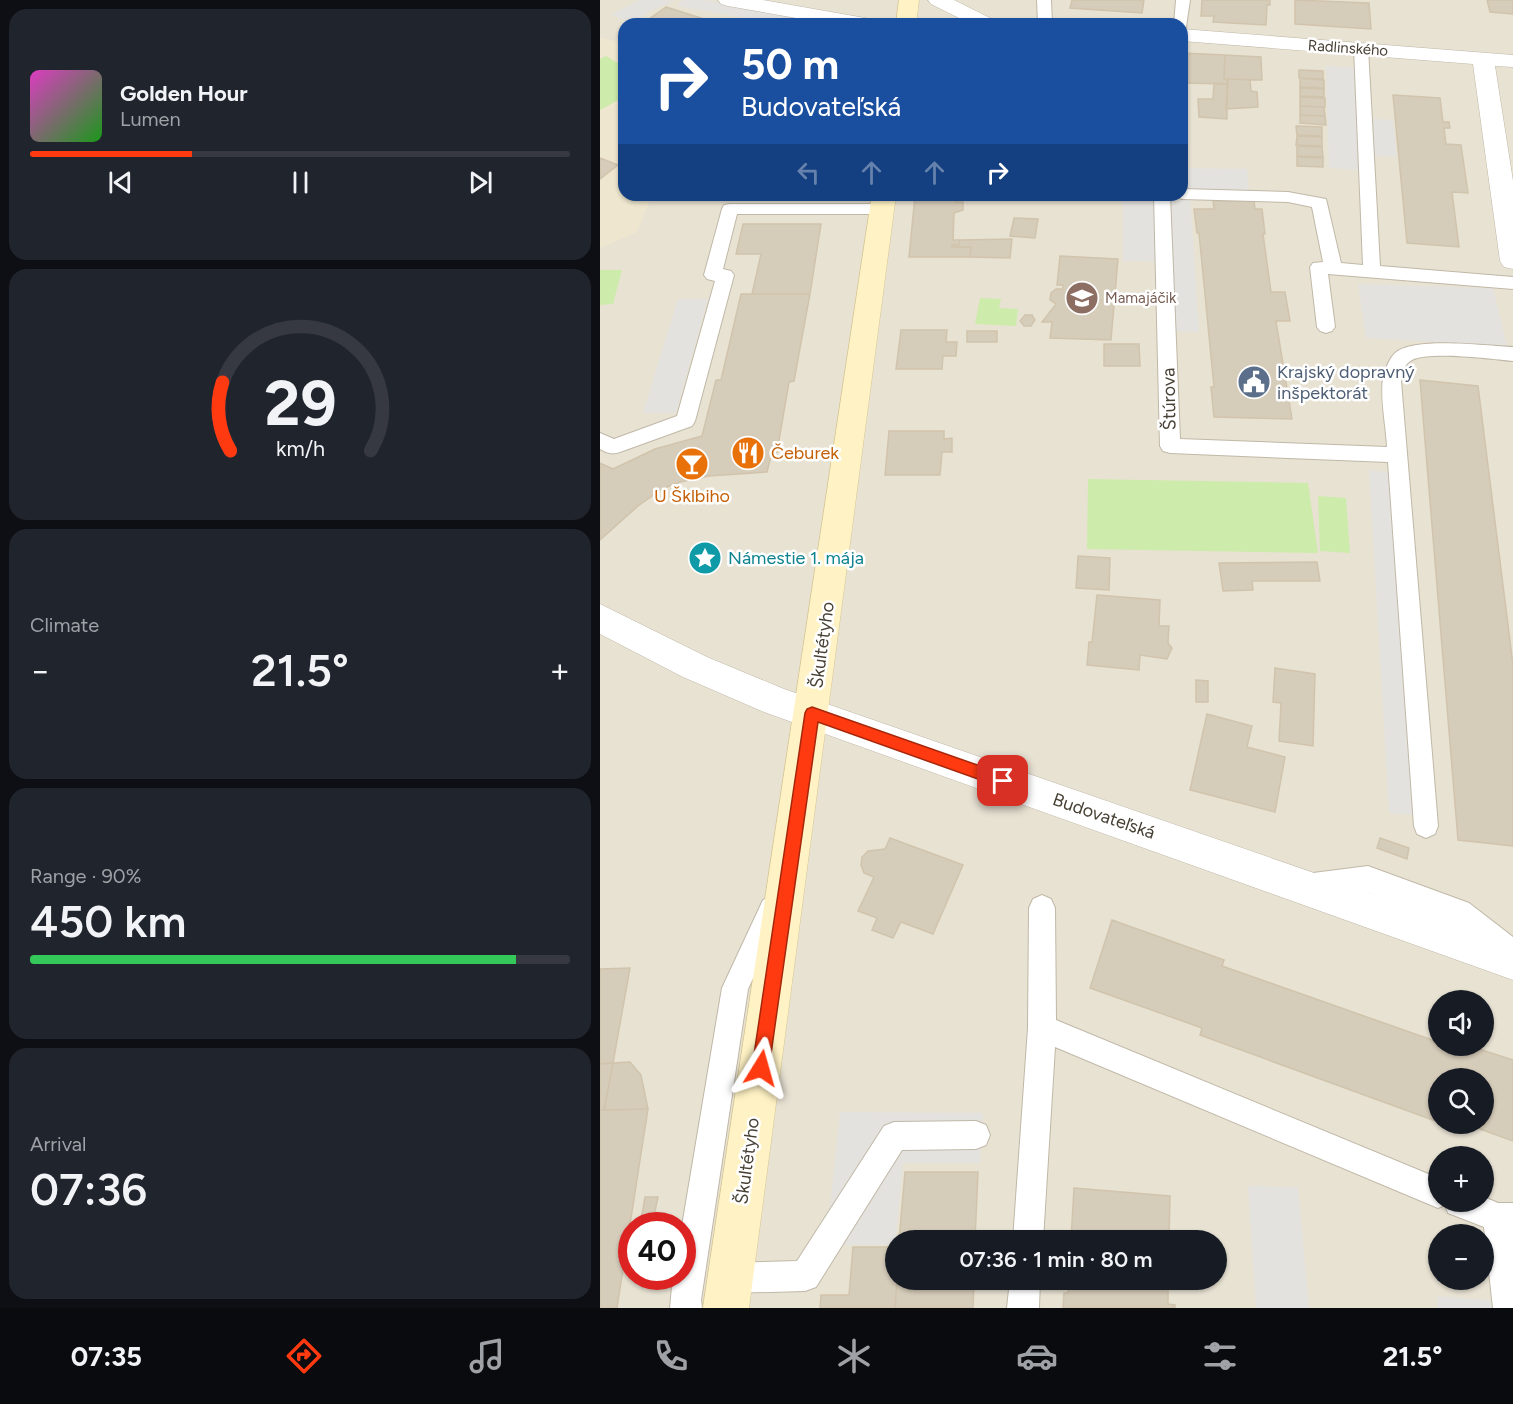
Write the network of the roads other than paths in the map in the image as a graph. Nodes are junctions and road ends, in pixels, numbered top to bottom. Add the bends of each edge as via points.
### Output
1 (728, 0) edge
2 (909, 0) edge
3 (938, 0) edge
4 (1044, 0) edge
5 (1183, 0) edge
6 (831, 18) edge
7 (907, 18) edge
8 (975, 18) edge
9 (1045, 18) edge
10 (1182, 18) edge
11 (1188, 35) edge
12 (1361, 48) junction
13 (1483, 59) junction
14 (1513, 61) edge
15 (1188, 194) edge
16 (1162, 201) edge
17 (883, 202) edge
18 (1513, 261) edge
19 (1333, 268) junction
20 (1372, 271) junction
21 (1513, 283) edge
22 (1326, 327) dead end
23 (1513, 354) edge
24 (600, 440) edge
25 (1398, 455) junction
26 (600, 618) edge
27 (812, 713) junction
28 (1426, 826) dead end
29 (789, 872) junction
30 (1304, 887) junction
31 (1042, 908) dead end
32 (1513, 954) edge
33 (1513, 961) edge
34 (1041, 1028) junction
35 (976, 1135) dead end
36 (1428, 1189) edge
37 (1488, 1212) edge
38 (1505, 1218) edge
39 (1029, 1230) edge
40 (1024, 1290) edge
41 (728, 1293) edge
42 (686, 1308) edge
43 (1023, 1308) edge
44 (1509, 1308) edge

1 - 6 street
2 - 7 street
3 - 8 street
4 - 9 lane
5 - 10 lane
11 - 12 street, Radlinského
12 - 13 street, Radlinského
12 - 20 lane
13 - 14 street, Radlinského
13 - 18 street
15 - 19 lane via 1288,197 1320,203
16 - 25 lane, Štúrova via 1170,446
17 - 24 lane via 730,209 713,275 725,275 685,421 613,447
17 - 27 street, Škultétyho
19 - 20 lane
19 - 22 lane via 1319,267
20 - 21 lane
23 - 25 lane via 1419,350 1405,355 1395,368 1392,381
25 - 28 lane
26 - 27 street, Budovateľská via 695,667
27 - 29 street, Škultétyho
27 - 30 street, Budovateľská
29 - 41 street, Škultétyho
29 - 42 lane via 735,988
30 - 32 lane via 1368,879 1460,912
30 - 33 street, Budovateľská
31 - 34 lane
34 - 36 lane
34 - 39 lane
35 - 41 lane via 894,1136 805,1276
37 - 38 lane
38 - 44 lane
40 - 43 lane

